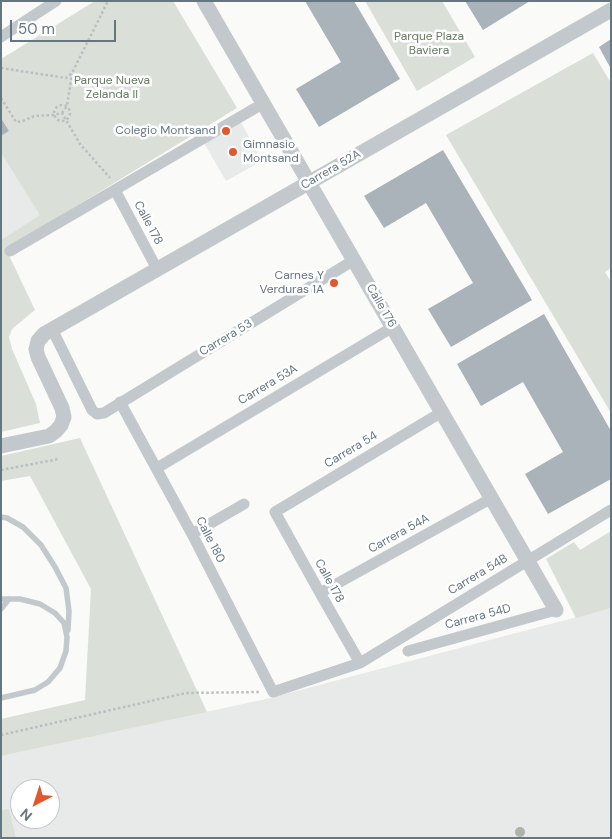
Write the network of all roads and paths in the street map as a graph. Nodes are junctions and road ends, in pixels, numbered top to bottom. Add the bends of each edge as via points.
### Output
1 (56, 1) edge
2 (108, 1) edge
3 (204, 1) edge
4 (611, 10) edge
5 (1, 37) edge
6 (1, 68) edge
7 (72, 72) junction
8 (1, 98) edge
9 (264, 103) junction
10 (67, 106) junction
11 (62, 113) junction
12 (55, 115) junction
13 (66, 119) junction
14 (309, 182) junction
15 (117, 189) junction
16 (10, 251) dead end
17 (354, 260) junction
18 (157, 269) junction
19 (393, 327) junction
20 (52, 329) junction
21 (120, 402) junction
22 (442, 412) junction
23 (1, 446) edge
24 (59, 459) dead end
25 (157, 468) junction
26 (1, 470) edge
27 (492, 498) junction
28 (244, 504) dead end
29 (611, 510) edge
30 (275, 512) joint
31 (1, 517) edge
32 (192, 534) junction
33 (528, 561) junction
34 (320, 593) junction
35 (1, 599) edge
36 (9, 599) junction
37 (1, 610) edge
38 (556, 610) joint
39 (67, 637) junction
40 (408, 651) dead end
41 (360, 663) junction
42 (273, 692) junction
43 (1, 698) edge
44 (1, 735) edge

1 - 5 street
2 - 7 path
3 - 9 street, Calle 176
4 - 14 street, Carrera 52A
6 - 7 path via 66,78
7 - 10 path
8 - 12 path via 16,122 34,116
9 - 14 street, Calle 176
9 - 15 street
10 - 11 path
10 - 12 path via 58,106
10 - 13 path via 70,114
11 - 12 path
11 - 13 path
12 - 13 path via 61,120
13 - 15 path via 80,144
14 - 17 street, Calle 176
14 - 18 street, Carrera 52A
15 - 16 street
15 - 18 street, Calle 178
17 - 19 street, Calle 176
17 - 21 street, Carrera 53
18 - 20 street, Carrera 52A
19 - 22 street, Calle 176
19 - 25 street, Carrera 53A
20 - 21 street, Carrera 53 via 92,410 97,414 104,413
20 - 23 street, Carrera 52A via 38,341 36,349 62,408 62,425 49,436
21 - 25 street, Calle 180
22 - 27 street, Calle 176
22 - 30 street, Carrera 54
24 - 26 path
25 - 32 street, Calle 180
27 - 33 street, Calle 176
27 - 34 street, Carrera 54A
28 - 32 street
29 - 33 street, Carrera 54B
30 - 34 street, Calle 178
31 - 39 lane via 23,527 41,544 56,567 66,588 69,611
32 - 42 street, Calle 180
33 - 38 street, Calle 176
33 - 41 street, Carrera 54B
34 - 41 street, Calle 178
35 - 36 lane
36 - 37 lane
36 - 39 lane via 40,604 54,612 64,623
38 - 40 street, Carrera 54D
39 - 43 lane via 60,668 48,682 35,690
41 - 42 street
42 - 44 path via 186,693

